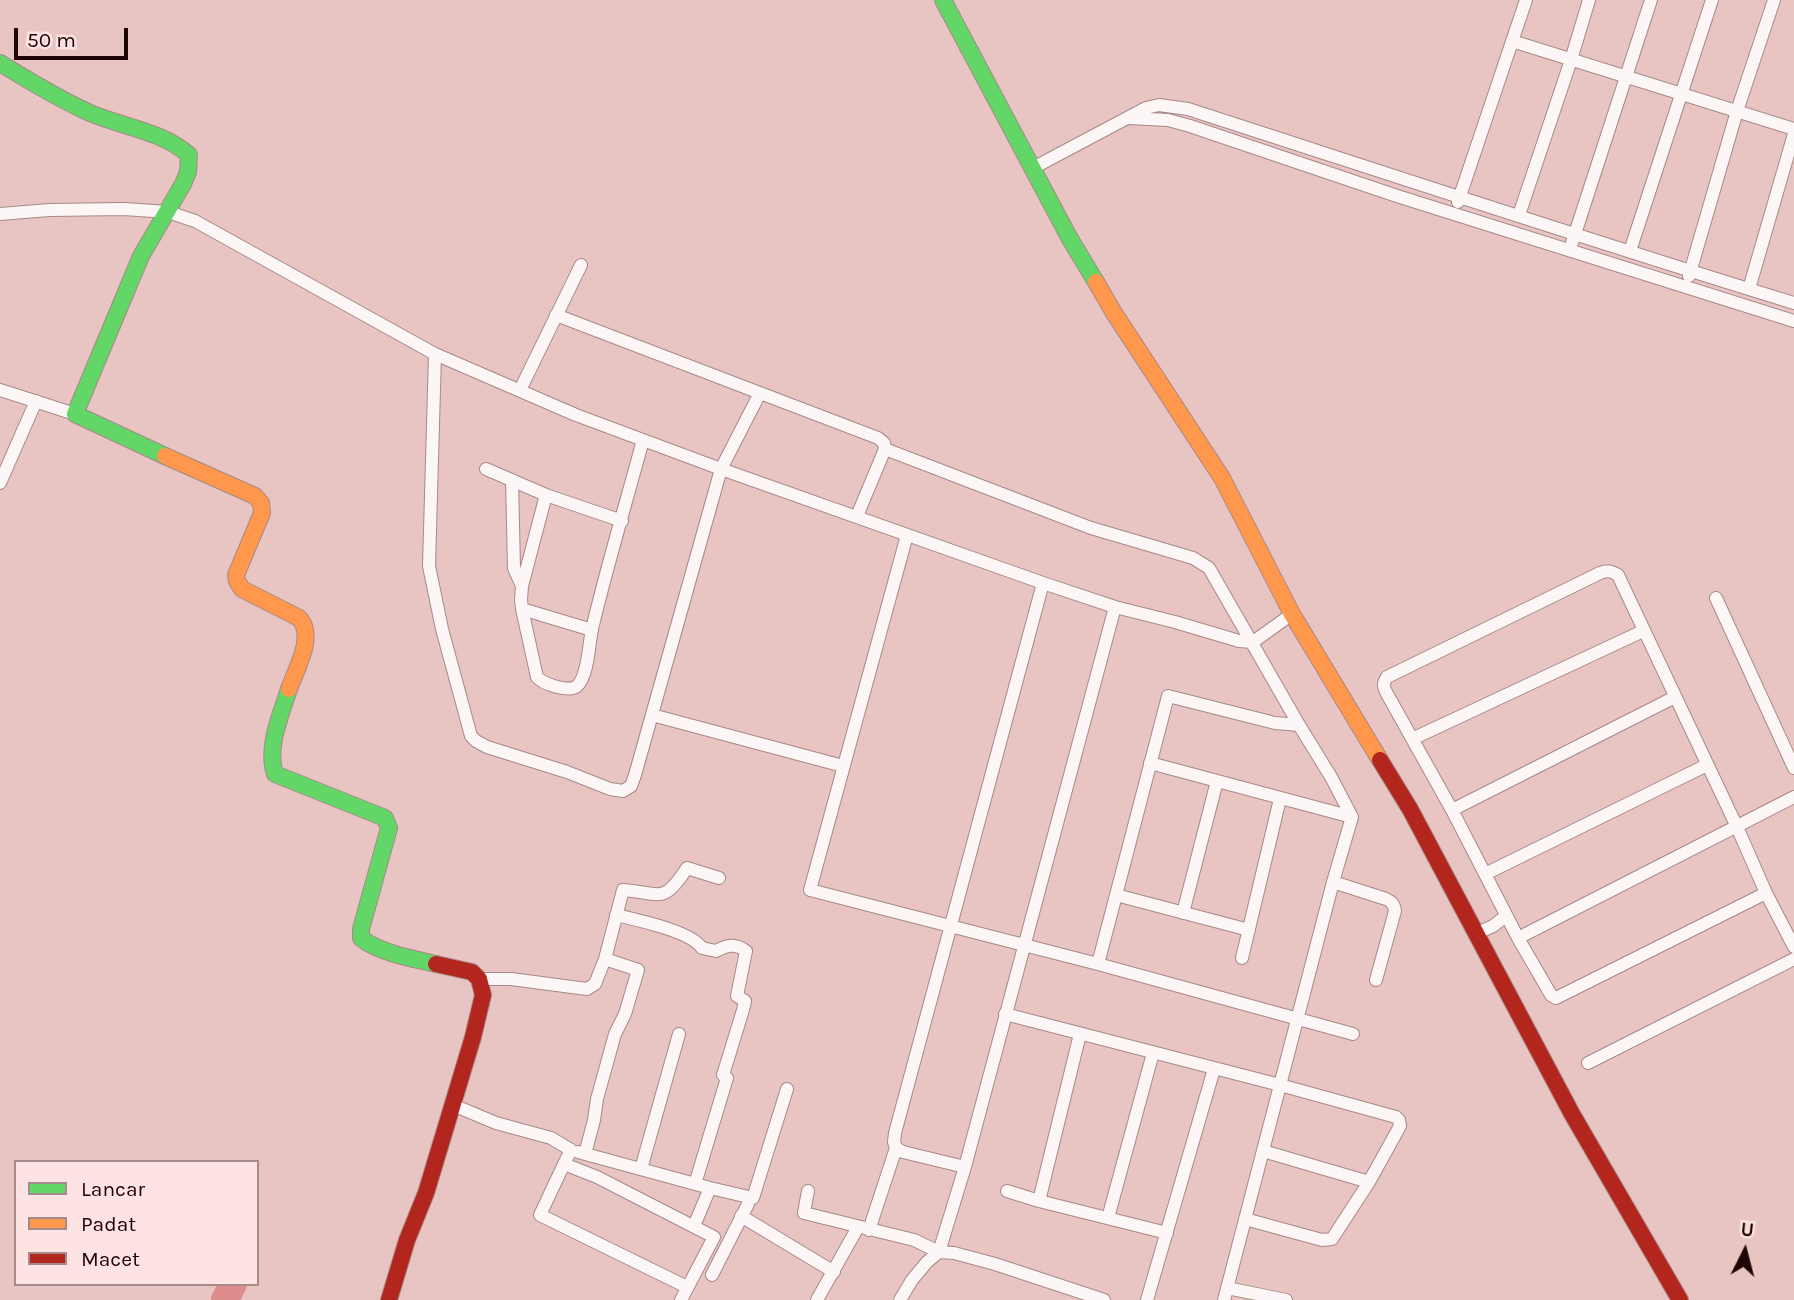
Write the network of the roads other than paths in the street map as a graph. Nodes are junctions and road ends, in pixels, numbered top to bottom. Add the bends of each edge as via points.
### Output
1 (943, 0) edge
2 (1526, 0) edge
3 (1589, 0) edge
4 (1651, 0) edge
5 (1712, 0) edge
6 (1774, 0) edge
7 (1512, 41) junction
8 (1571, 60) junction
9 (0, 63) edge
10 (1627, 76) junction
11 (1681, 93) junction
12 (1737, 111) junction
13 (1129, 118) junction
14 (1794, 131) edge
15 (1031, 169) junction
16 (1459, 196) junction
17 (168, 212) junction
18 (0, 214) edge
19 (1454, 214) junction
20 (1519, 215) junction
21 (1575, 235) junction
22 (1570, 250) junction
23 (1630, 251) junction
24 (581, 264) dead end
25 (1690, 271) junction
26 (1686, 287) junction
27 (1749, 289) junction
28 (1794, 303) edge
29 (556, 315) junction
30 (1794, 321) edge
31 (435, 354) junction
32 (0, 390) edge
33 (520, 390) junction
34 (760, 393) junction
35 (36, 401) junction
36 (75, 414) junction
37 (643, 440) junction
38 (885, 449) junction
39 (486, 469) dead end
40 (721, 469) junction
41 (512, 480) junction
42 (0, 483) edge
43 (546, 495) junction
44 (857, 516) junction
45 (622, 521) junction
46 (907, 535) junction
47 (1043, 583) junction
48 (522, 586) junction
49 (1716, 598) dead end
50 (1115, 607) junction
51 (522, 609) junction
52 (1293, 614) junction
53 (592, 630) junction
54 (1643, 631) junction
55 (1253, 642) junction
56 (1675, 697) junction
57 (652, 715) junction
58 (1299, 725) junction
59 (1412, 739) junction
60 (1150, 763) junction
61 (1707, 765) junction
62 (844, 766) junction
63 (1794, 768) edge
64 (1217, 781) junction
65 (1794, 797) edge
66 (1280, 799) junction
67 (1451, 810) junction
68 (1352, 817) junction
69 (1737, 827) junction
70 (1485, 874) junction
71 (719, 878) dead end
72 (1333, 882) junction
73 (1766, 893) junction
74 (1116, 895) junction
75 (1183, 912) junction
76 (616, 915) junction
77 (1506, 916) junction
78 (950, 927) junction
79 (1249, 930) junction
80 (1483, 930) junction
81 (1518, 938) junction
82 (1024, 946) junction
83 (1794, 947) edge
84 (1242, 958) dead end
85 (605, 959) junction
86 (1794, 959) edge
87 (1098, 964) junction
88 (479, 979) junction
89 (1376, 980) dead end
90 (1005, 1014) junction
91 (1297, 1019) junction
92 (679, 1034) dead end
93 (1080, 1034) junction
94 (1353, 1034) dead end
95 (1153, 1052) junction
96 (1588, 1063) dead end
97 (1214, 1069) junction
98 (1280, 1085) junction
99 (787, 1088) dead end
100 (453, 1105) junction
101 (896, 1148) junction
102 (571, 1150) junction
103 (1263, 1151) junction
104 (585, 1154) junction
105 (564, 1164) junction
106 (965, 1167) junction
107 (641, 1169) junction
108 (1369, 1182) junction
109 (695, 1184) junction
110 (710, 1188) junction
111 (808, 1191) dead end
112 (1007, 1191) dead end
113 (1039, 1200) junction
114 (1108, 1218) junction
115 (1245, 1219) junction
116 (694, 1226) junction
117 (863, 1228) junction
118 (1167, 1233) junction
119 (939, 1252) junction
120 (834, 1272) junction
121 (712, 1275) dead end
122 (687, 1287) junction
123 (1225, 1294) edge
124 (1678, 1299) edge
125 (389, 1300) edge
126 (681, 1300) edge
127 (817, 1300) edge
128 (900, 1300) edge
129 (1104, 1300) edge
130 (1147, 1300) edge
131 (1286, 1300) edge

1 - 15 street
2 - 7 street
3 - 8 street
4 - 10 street
5 - 11 street
6 - 12 street
7 - 8 street
7 - 16 street
8 - 10 street
8 - 20 street
9 - 17 street via 79,107 182,148 189,155 188,172
10 - 11 street
10 - 21 street
11 - 12 street
11 - 23 street
12 - 14 street
12 - 25 street
13 - 15 street
13 - 16 street via 1159,105 1188,108
13 - 19 street via 1190,126
14 - 27 street
15 - 52 street via 1114,313 1222,478
16 - 19 street
16 - 20 street
17 - 18 street via 81,209
17 - 31 street via 195,221
17 - 36 street via 141,256
19 - 22 street
20 - 21 street
21 - 22 street
21 - 23 street
22 - 26 street
23 - 25 street
24 - 29 street
25 - 26 street
25 - 27 street
26 - 30 street
27 - 28 street
29 - 33 street
29 - 34 street
31 - 33 street
31 - 57 street via 429,566 471,736 487,747 623,791 631,786
32 - 35 street
33 - 37 street
34 - 38 street via 878,438
34 - 40 street
35 - 36 street
35 - 42 street
36 - 88 street via 260,501 262,513 237,581 242,589 299,618 305,631 271,769 388,823 361,929 364,941 472,972
37 - 40 street
37 - 45 street
38 - 44 street
38 - 55 street via 1091,528 1193,558 1209,568
39 - 41 street
40 - 44 street
40 - 57 street
41 - 43 street
41 - 48 street via 514,568
43 - 45 street
43 - 48 street
44 - 46 street
45 - 53 street
46 - 47 street
46 - 62 street
47 - 50 street
47 - 78 street
48 - 51 street
49 - 63 street
50 - 55 street
50 - 82 street
51 - 53 street
51 - 53 street via 537,677 553,686 577,687
52 - 55 street
52 - 80 street
54 - 56 street
54 - 59 street
54 - 59 street via 1618,575 1607,570 1600,573 1387,677 1385,692
55 - 58 street
56 - 61 street
56 - 67 street
57 - 62 street
58 - 60 street via 1168,696
58 - 68 street
59 - 67 street
60 - 64 street
60 - 74 street
61 - 69 street
61 - 70 street
62 - 78 street via 810,890
64 - 66 street
64 - 75 street
65 - 69 street
66 - 68 street
66 - 79 street
67 - 70 street
68 - 72 street
69 - 73 street
69 - 81 street
70 - 77 street
71 - 76 street via 687,868 668,892 656,896 623,890
72 - 89 street via 1386,899 1394,906
72 - 91 street
73 - 81 street via 1556,998
73 - 83 street
74 - 75 street
74 - 87 street
75 - 79 street
76 - 85 street
76 - 109 street via 659,925 698,941 702,948 716,951 727,945 746,950 737,996 745,1001
77 - 80 street
77 - 81 street
78 - 82 street
78 - 101 street via 895,1133
79 - 84 street
80 - 124 street via 1572,1114
82 - 87 street
82 - 90 street
85 - 88 street via 595,984 587,989
85 - 104 street via 638,970 615,1034
86 - 96 street
87 - 91 street
88 - 100 street via 483,995
90 - 93 street
90 - 106 street
91 - 94 street
91 - 98 street
92 - 107 street
93 - 95 street
93 - 113 street
95 - 97 street
95 - 114 street
97 - 98 street
97 - 118 street
98 - 103 street
98 - 108 street via 1399,1120 1400,1126
99 - 110 street via 753,1198
100 - 102 street via 551,1138
100 - 125 street
101 - 106 street
101 - 117 street
102 - 104 street
102 - 105 street
103 - 108 street
103 - 115 street
104 - 107 street
105 - 116 street
105 - 122 street via 540,1215
106 - 119 street
107 - 109 street
108 - 115 street via 1332,1239
109 - 110 street
110 - 116 street
111 - 117 street via 804,1213
112 - 113 street
113 - 114 street
114 - 118 street
115 - 123 street
116 - 122 street via 714,1237
117 - 119 street via 914,1240
117 - 120 street
118 - 130 street
119 - 128 street via 912,1279
119 - 129 street via 995,1264
120 - 121 street via 744,1210
120 - 127 street
122 - 126 street
123 - 131 street

